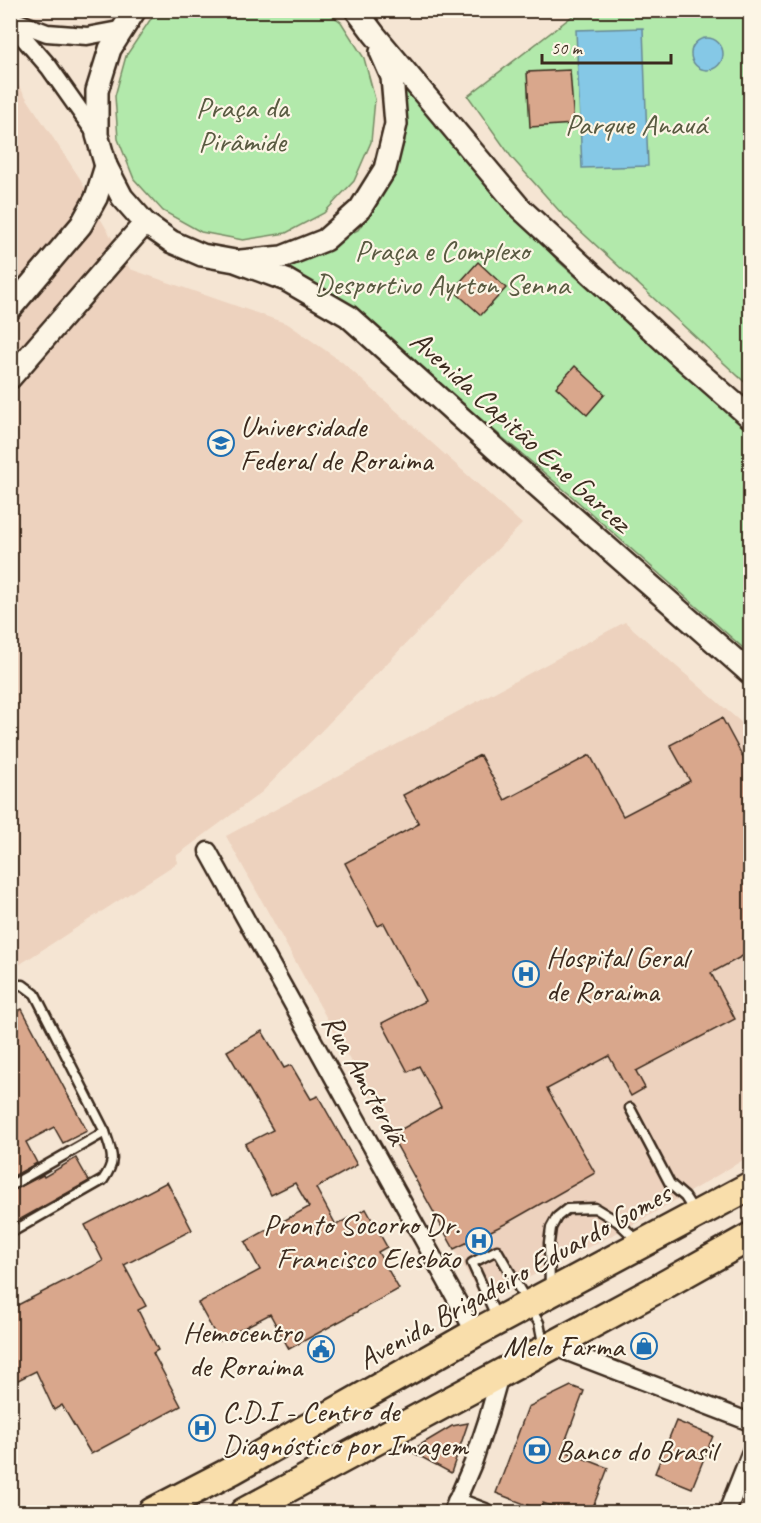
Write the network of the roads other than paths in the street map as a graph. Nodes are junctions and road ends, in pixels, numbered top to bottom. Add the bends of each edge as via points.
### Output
1 (356, 11) edge
2 (133, 16) edge
3 (10, 20) edge
4 (374, 34) junction
5 (97, 135) junction
6 (105, 166) junction
7 (145, 223) junction
8 (235, 261) junction
9 (10, 309) edge
10 (10, 378) edge
11 (750, 417) edge
12 (750, 672) edge
13 (208, 851) dead end
14 (10, 985) edge
15 (630, 1108) dead end
16 (105, 1132) junction
17 (10, 1186) edge
18 (750, 1186) edge
19 (750, 1209) edge
20 (703, 1211) junction
21 (750, 1227) edge
22 (10, 1233) edge
23 (741, 1242) edge
24 (642, 1244) junction
25 (539, 1298) junction
26 (486, 1327) junction
27 (546, 1349) junction
28 (500, 1375) junction
29 (750, 1422) edge
30 (750, 1454) edge
31 (233, 1470) junction
32 (454, 1507) edge
33 (152, 1512) edge
34 (244, 1512) edge
35 (484, 1512) edge
36 (727, 1512) edge

1 - 4 street, Avenida Capitão Ene Garcez
2 - 3 street via 87,36 47,33
2 - 5 street, Avenida Capitão Ene Garcez via 110,49 97,91
3 - 5 street
4 - 8 street, Avenida Capitão Ene Garcez via 392,77 396,124 379,179 360,209 325,240 282,257
4 - 11 street, Avenida Capitão Ene Garcez via 520,208
5 - 6 street, Avenida Capitão Ene Garcez
6 - 7 street, Avenida Capitão Ene Garcez via 122,197
6 - 9 street via 96,198 81,225
7 - 8 street, Avenida Capitão Ene Garcez via 192,251
7 - 10 street
8 - 12 street, Avenida Capitão Ene Garcez via 286,280 348,316
13 - 26 street, Rua Amsterdã
14 - 16 lane via 23,985 35,994
15 - 20 lane via 670,1184
16 - 17 lane
16 - 22 lane via 113,1156 111,1169 103,1180
18 - 20 main road, Avenida Brigadeiro Eduardo Gomes
19 - 20 main road via 739,1202 728,1202
20 - 24 main road, Avenida Brigadeiro Eduardo Gomes
21 - 23 main road
23 - 27 main road
24 - 25 main road, Avenida Brigadeiro Eduardo Gomes
24 - 25 lane via 595,1208 567,1209 551,1228
25 - 26 main road, Avenida Brigadeiro Eduardo Gomes
25 - 26 lane via 497,1250 472,1263
25 - 27 lane via 539,1323
26 - 31 main road, Avenida Brigadeiro Eduardo Gomes
27 - 28 main road
27 - 29 street
28 - 32 street via 488,1421
28 - 34 main road
30 - 36 street
31 - 33 main road, Avenida Brigadeiro Eduardo Gomes
31 - 34 main road via 256,1466 268,1475 267,1490
32 - 35 street

